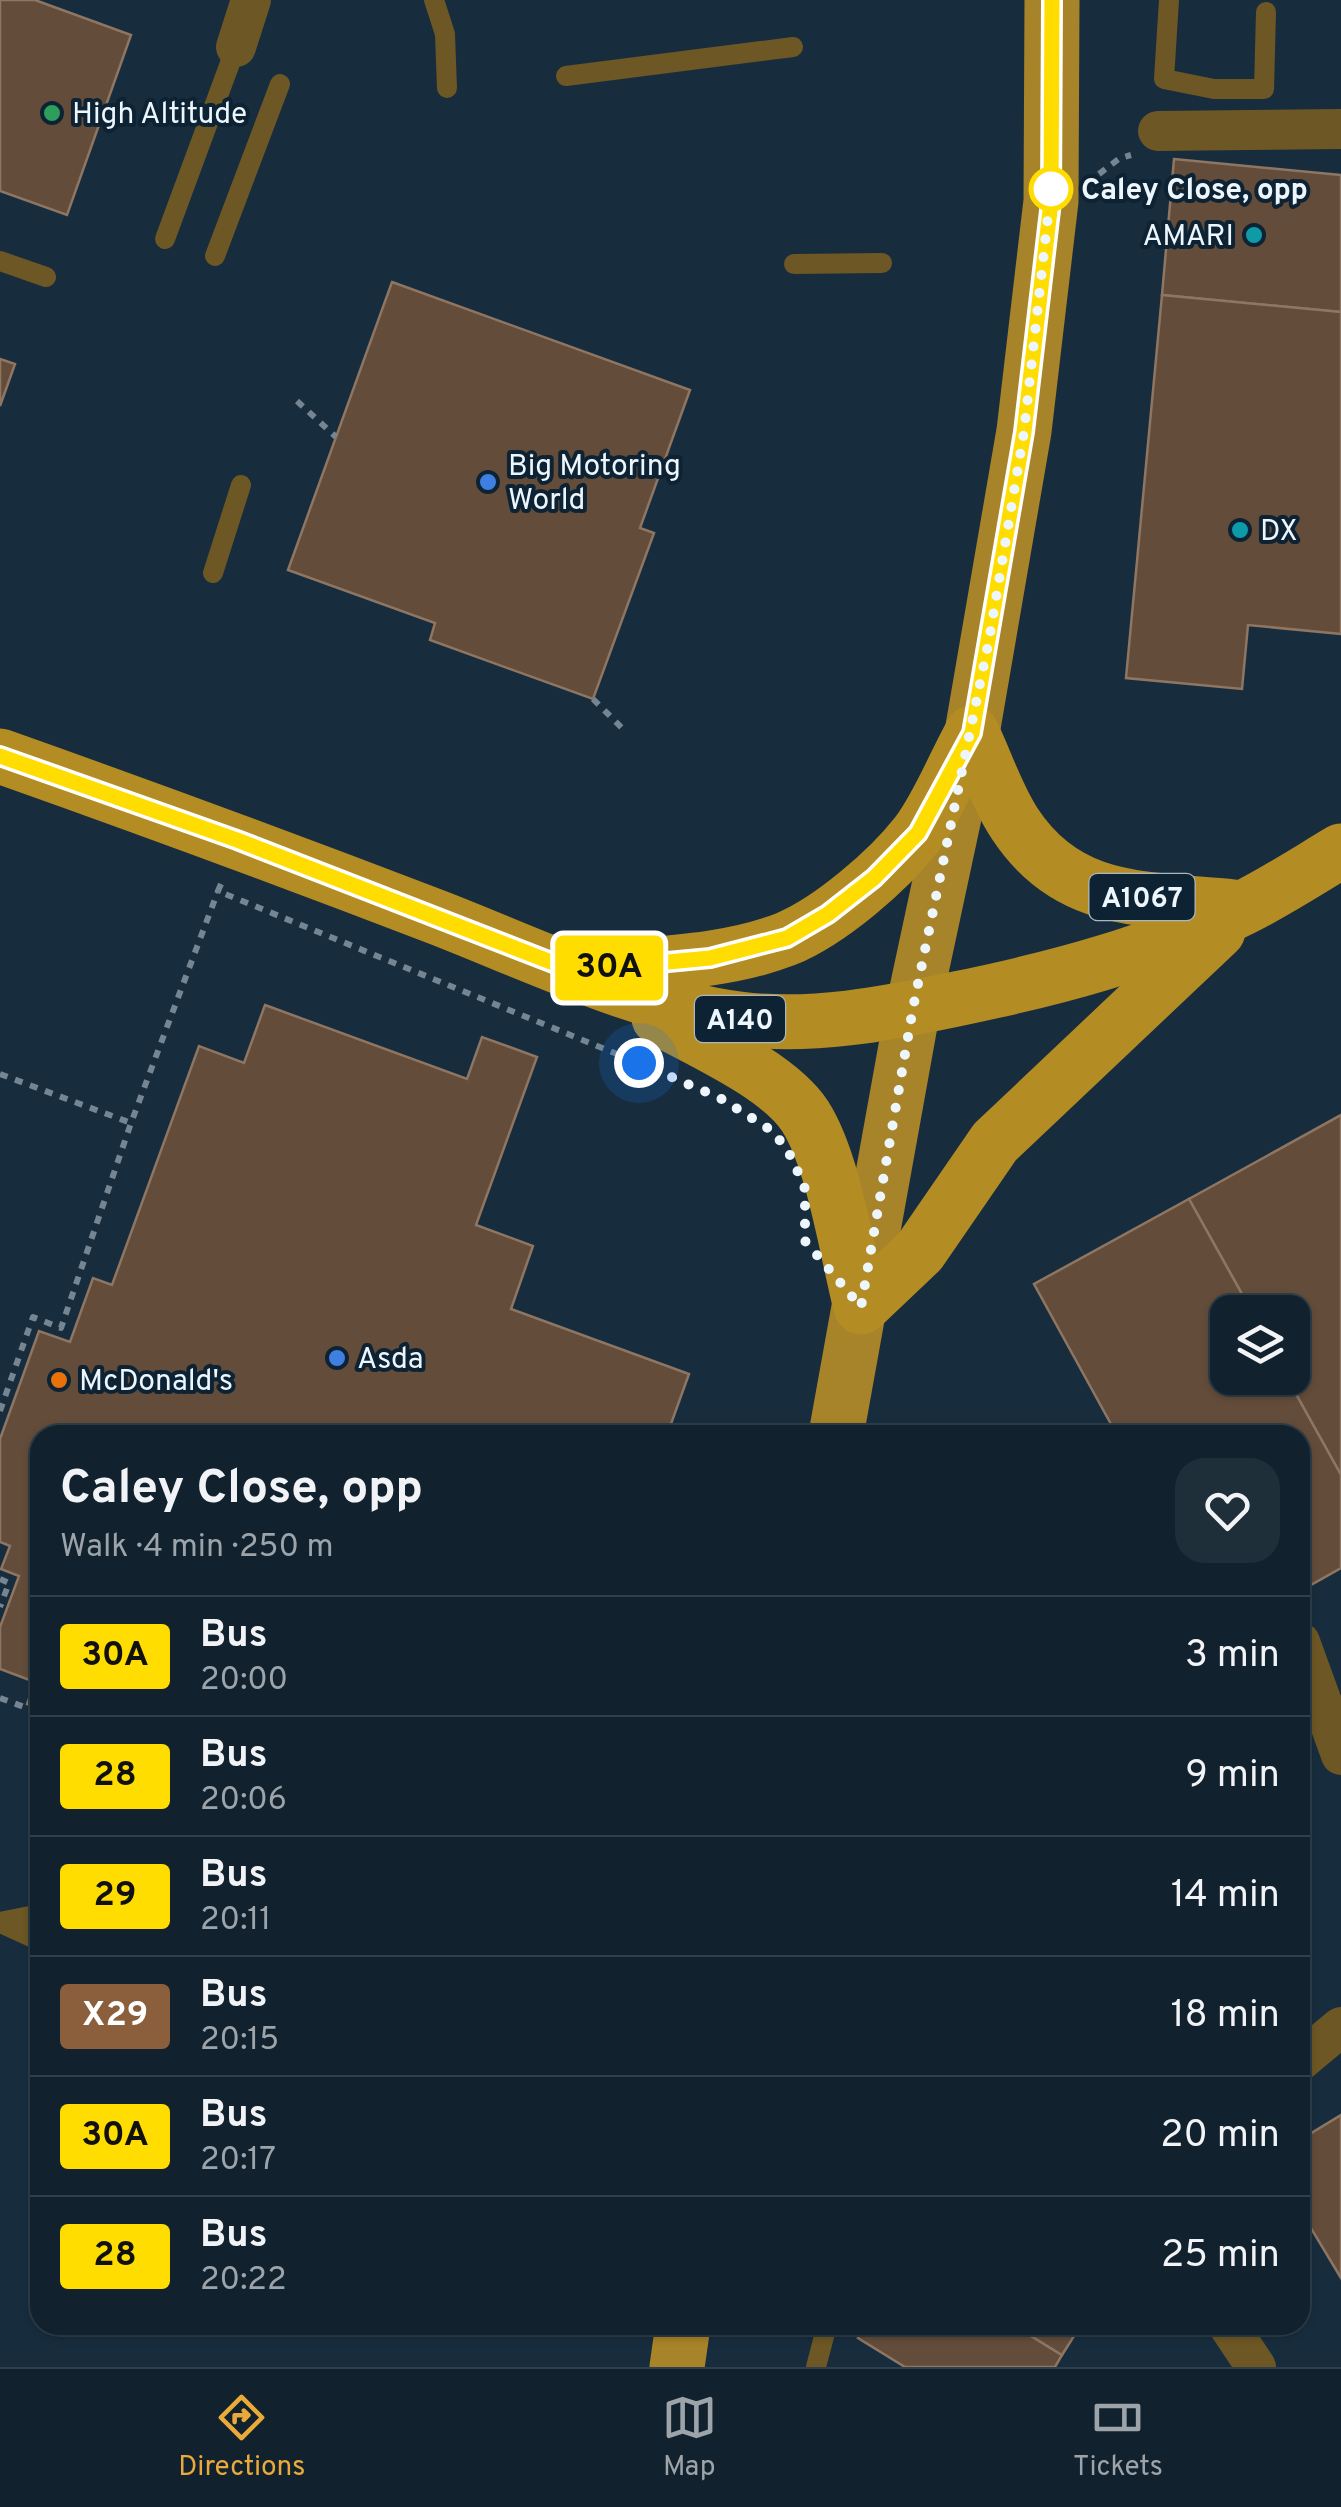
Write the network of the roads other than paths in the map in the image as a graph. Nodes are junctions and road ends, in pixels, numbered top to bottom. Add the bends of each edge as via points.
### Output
1 (251, 0) edge
2 (434, 0) edge
3 (1052, 0) edge
4 (1169, 0) edge
5 (1266, 12) dead end
6 (236, 47) joint
7 (793, 47) dead end
8 (566, 76) dead end
9 (280, 84) dead end
10 (447, 88) dead end
11 (1341, 129) edge
12 (1158, 131) road end
13 (165, 238) dead end
14 (215, 256) dead end
15 (0, 260) edge
16 (882, 263) dead end
17 (794, 264) dead end
18 (46, 277) dead end
19 (241, 485) dead end
20 (213, 573) dead end
21 (972, 733) junction
22 (0, 756) edge
23 (1341, 851) edge
24 (1243, 908) junction
25 (574, 971) junction
26 (913, 1008) junction
27 (861, 1307) junction
28 (838, 1425) edge
29 (1310, 1670) edge
30 (1341, 1755) edge
31 (30, 1916) edge
32 (2, 1923) edge
33 (30, 1937) edge
34 (1341, 2026) edge
35 (1310, 2052) edge
36 (682, 2335) edge
37 (824, 2335) edge
38 (1235, 2335) edge
39 (676, 2367) edge
40 (816, 2367) edge
41 (1256, 2367) edge

1 - 6 street
2 - 10 lane via 445,34
3 - 21 main road via 1051,202 1024,432
4 - 5 lane via 1164,79 1214,89 1264,89
6 - 13 lane
7 - 8 lane
9 - 14 lane
11 - 12 street
15 - 18 lane
16 - 17 lane
19 - 20 lane
21 - 24 highway, A1067 via 1014,823 1049,864 1084,886 1122,895
21 - 25 highway, A140 via 918,833 874,878 810,925 787,938 710,958
21 - 26 main road
22 - 25 highway, A140
23 - 24 highway, A140
24 - 26 highway, A140 via 1126,956
24 - 27 highway, A140 via 995,1142 920,1250
25 - 26 highway, A140 via 673,1006 740,1019 831,1020
25 - 27 highway via 770,1083 803,1113 822,1148
26 - 27 main road
27 - 28 main road
29 - 30 street
31 - 32 lane
32 - 33 lane
34 - 35 street
36 - 39 main road
37 - 40 lane
38 - 41 street

